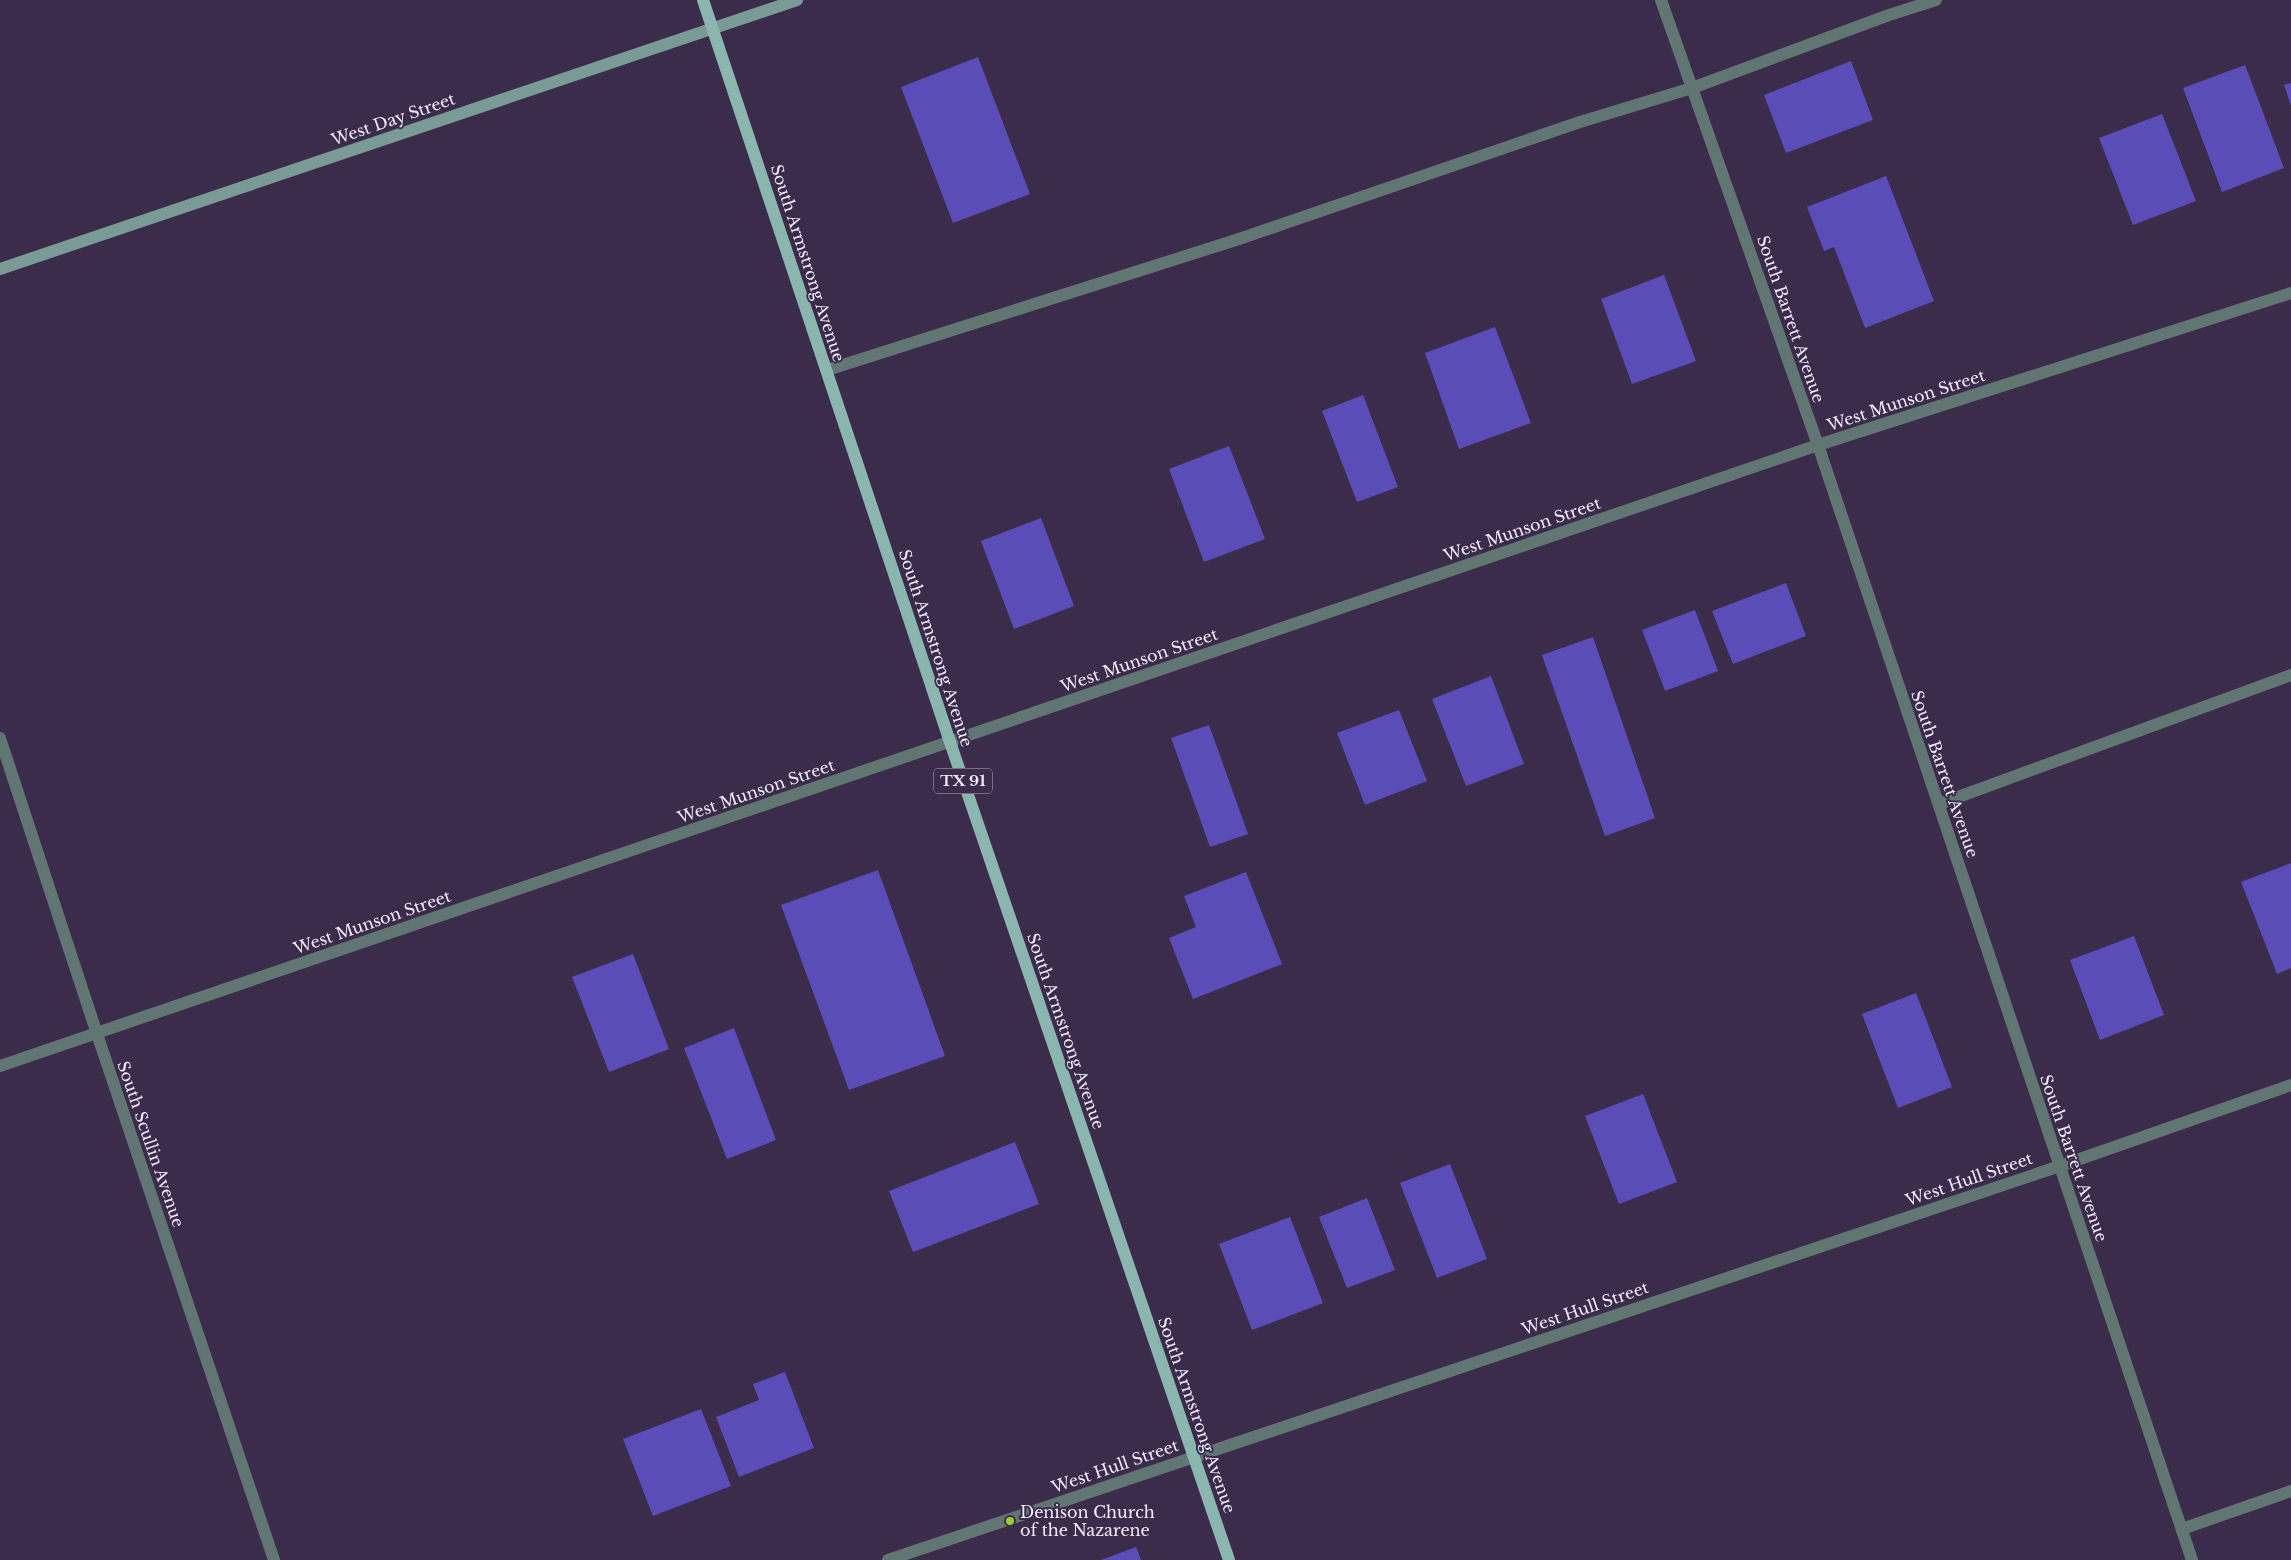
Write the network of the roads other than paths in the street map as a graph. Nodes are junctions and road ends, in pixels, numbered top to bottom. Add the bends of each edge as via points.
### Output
1 (703, 0) edge
2 (797, 0) edge
3 (1661, 0) edge
4 (1936, 0) edge
5 (713, 28) junction
6 (1692, 88) junction
7 (0, 269) edge
8 (2291, 293) edge
9 (827, 370) junction
10 (1818, 445) junction
11 (2291, 675) edge
12 (0, 738) edge
13 (950, 742) junction
14 (1939, 804) junction
15 (97, 1034) junction
16 (0, 1066) edge
17 (2291, 1084) edge
18 (2060, 1166) junction
19 (1194, 1456) junction
20 (2291, 1491) edge
21 (2182, 1529) junction
22 (274, 1560) edge
23 (888, 1560) edge
24 (1229, 1560) edge
25 (2192, 1560) edge

1 - 5 main road, South Armstrong Avenue / TX 91
2 - 5 street, West Day Street
3 - 6 street, South Barrett Avenue
4 - 6 street
5 - 7 street, West Day Street
5 - 9 main road, South Armstrong Avenue / TX 91
6 - 9 street via 1580,122 1239,239
6 - 10 street, South Barrett Avenue
8 - 10 street, West Munson Street
9 - 13 main road, South Armstrong Avenue / TX 91
10 - 13 street, West Munson Street
10 - 14 street, South Barrett Avenue
11 - 14 street
12 - 15 street, South Scullin Avenue
13 - 15 street, West Munson Street
13 - 19 main road, South Armstrong Avenue / TX 91
14 - 18 street, South Barrett Avenue
15 - 16 street, West Munson Street
15 - 22 street, South Scullin Avenue
17 - 18 street, West Hull Street
18 - 19 street, West Hull Street
18 - 21 street, South Barrett Avenue
19 - 23 street, West Hull Street
19 - 24 main road, South Armstrong Avenue / TX 91
20 - 21 street
21 - 25 street, South Barrett Avenue

